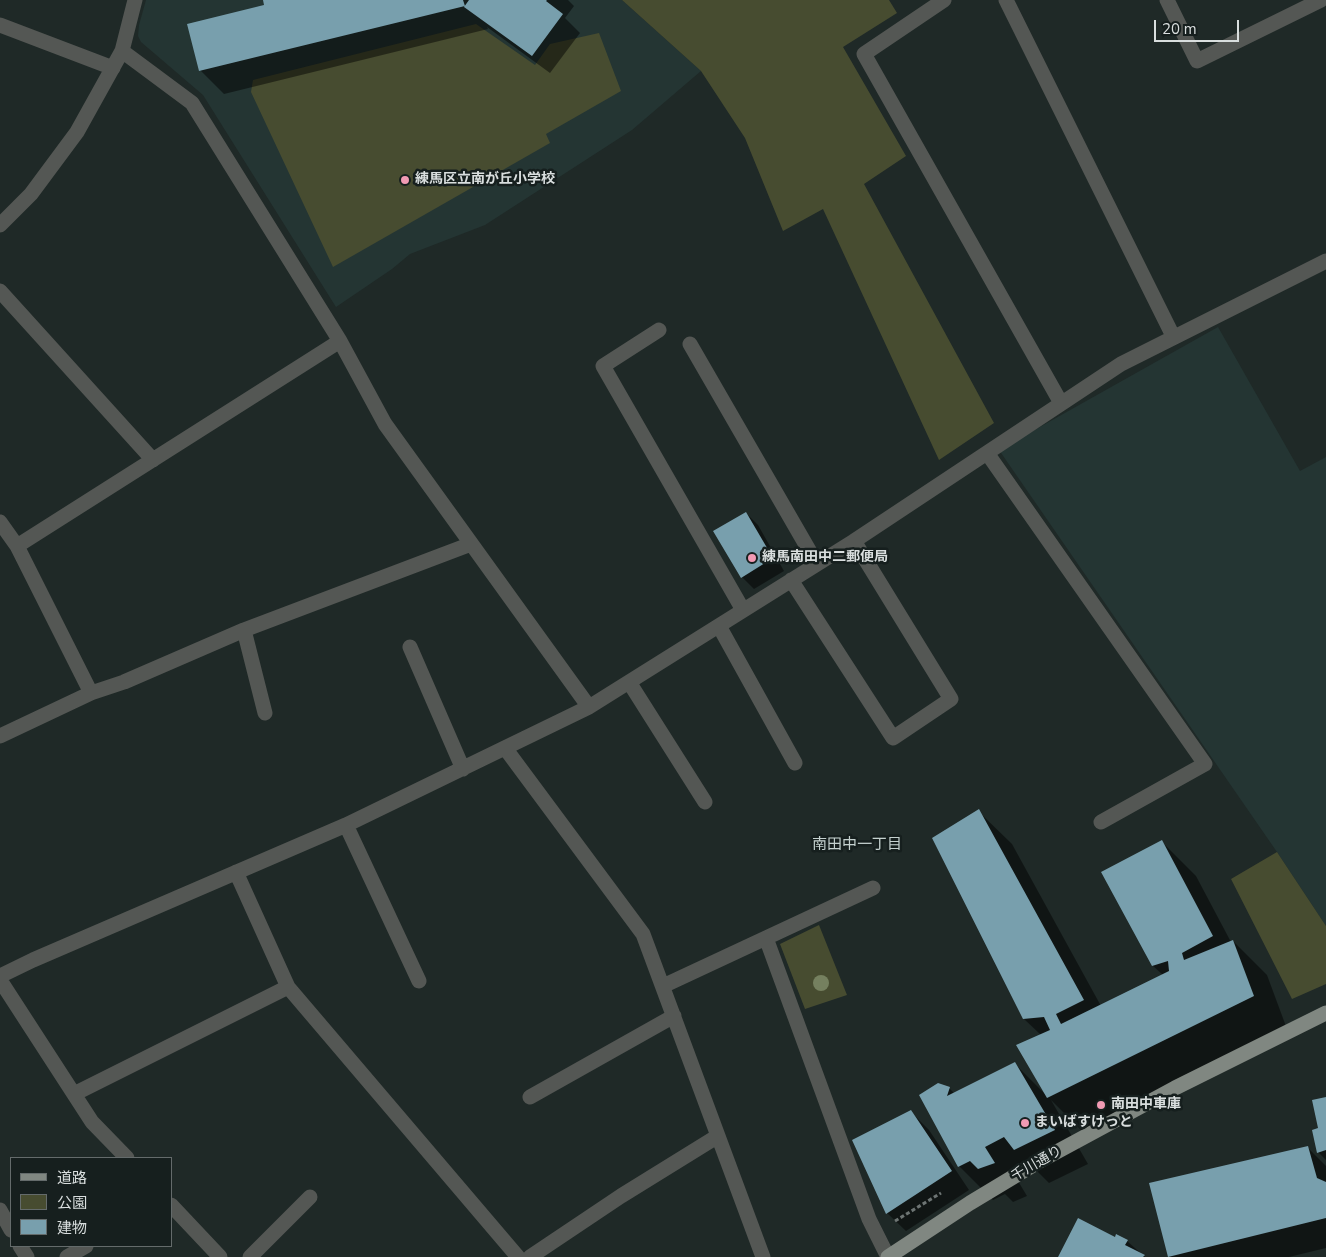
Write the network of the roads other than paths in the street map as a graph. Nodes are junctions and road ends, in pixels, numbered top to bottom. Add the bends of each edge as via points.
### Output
1 (135, 0) edge
2 (944, 0) edge
3 (1006, 0) edge
4 (1166, 0) edge
5 (1322, 0) edge
6 (0, 25) edge
7 (122, 51) junction
8 (113, 68) junction
9 (0, 225) edge
10 (1326, 261) edge
11 (0, 291) edge
12 (660, 330) dead end
13 (1173, 336) junction
14 (340, 340) junction
15 (690, 344) dead end
16 (1061, 403) junction
17 (987, 453) junction
18 (153, 460) junction
19 (0, 522) edge
20 (854, 541) junction
21 (471, 544) junction
22 (17, 546) junction
23 (817, 564) junction
24 (791, 580) junction
25 (744, 610) junction
26 (719, 626) junction
27 (244, 630) junction
28 (410, 647) dead end
29 (629, 682) junction
30 (91, 693) junction
31 (588, 707) junction
32 (265, 713) dead end
33 (0, 736) edge
34 (505, 748) junction
35 (795, 763) dead end
36 (462, 769) junction
37 (705, 802) dead end
38 (1102, 822) dead end
39 (346, 825) junction
40 (236, 872) junction
41 (874, 888) dead end
42 (766, 938) junction
43 (0, 976) edge
44 (0, 980) edge
45 (419, 981) dead end
46 (663, 986) junction
47 (288, 987) junction
48 (1326, 1013) edge
49 (674, 1016) junction
50 (74, 1094) junction
51 (530, 1097) dead end
52 (718, 1136) junction
53 (126, 1157) edge
54 (310, 1197) dead end
55 (172, 1206) edge
56 (0, 1210) edge
57 (10, 1228) edge
58 (84, 1247) edge
59 (67, 1257) edge
60 (220, 1257) edge
61 (250, 1257) edge
62 (518, 1257) edge
63 (530, 1257) edge
64 (763, 1257) edge
65 (888, 1257) edge

1 - 7 street
2 - 16 street via 864,54
3 - 13 street
4 - 5 street via 1197,61
6 - 8 street
7 - 8 street
7 - 14 street via 192,102
8 - 9 street via 77,132 31,194
10 - 13 street
11 - 18 street
12 - 25 street via 603,366
13 - 16 street via 1121,364
14 - 18 street
14 - 21 street via 385,424
15 - 23 street
16 - 17 street
17 - 20 street
17 - 38 street via 1205,764
18 - 22 street
19 - 22 street
20 - 23 street
20 - 24 street via 951,698 893,738
21 - 27 street
21 - 31 street
22 - 30 street
23 - 24 street
24 - 25 street
25 - 26 street
26 - 29 street
26 - 35 street
27 - 30 street
27 - 32 street
28 - 36 street
29 - 31 street
29 - 37 street
30 - 33 street
31 - 34 street
34 - 36 street
34 - 46 street via 643,934
36 - 39 street
39 - 40 street
39 - 45 street
40 - 43 street
40 - 47 street
41 - 42 street
42 - 46 street
42 - 65 street via 869,1219
44 - 50 street
46 - 49 street
47 - 50 street
47 - 62 street
48 - 65 main road, 千川通り via 1175,1088 1038,1162
49 - 51 street
49 - 52 street
50 - 53 street via 92,1122
52 - 63 street
52 - 64 street
54 - 61 street
55 - 60 street
56 - 57 street
58 - 59 street

